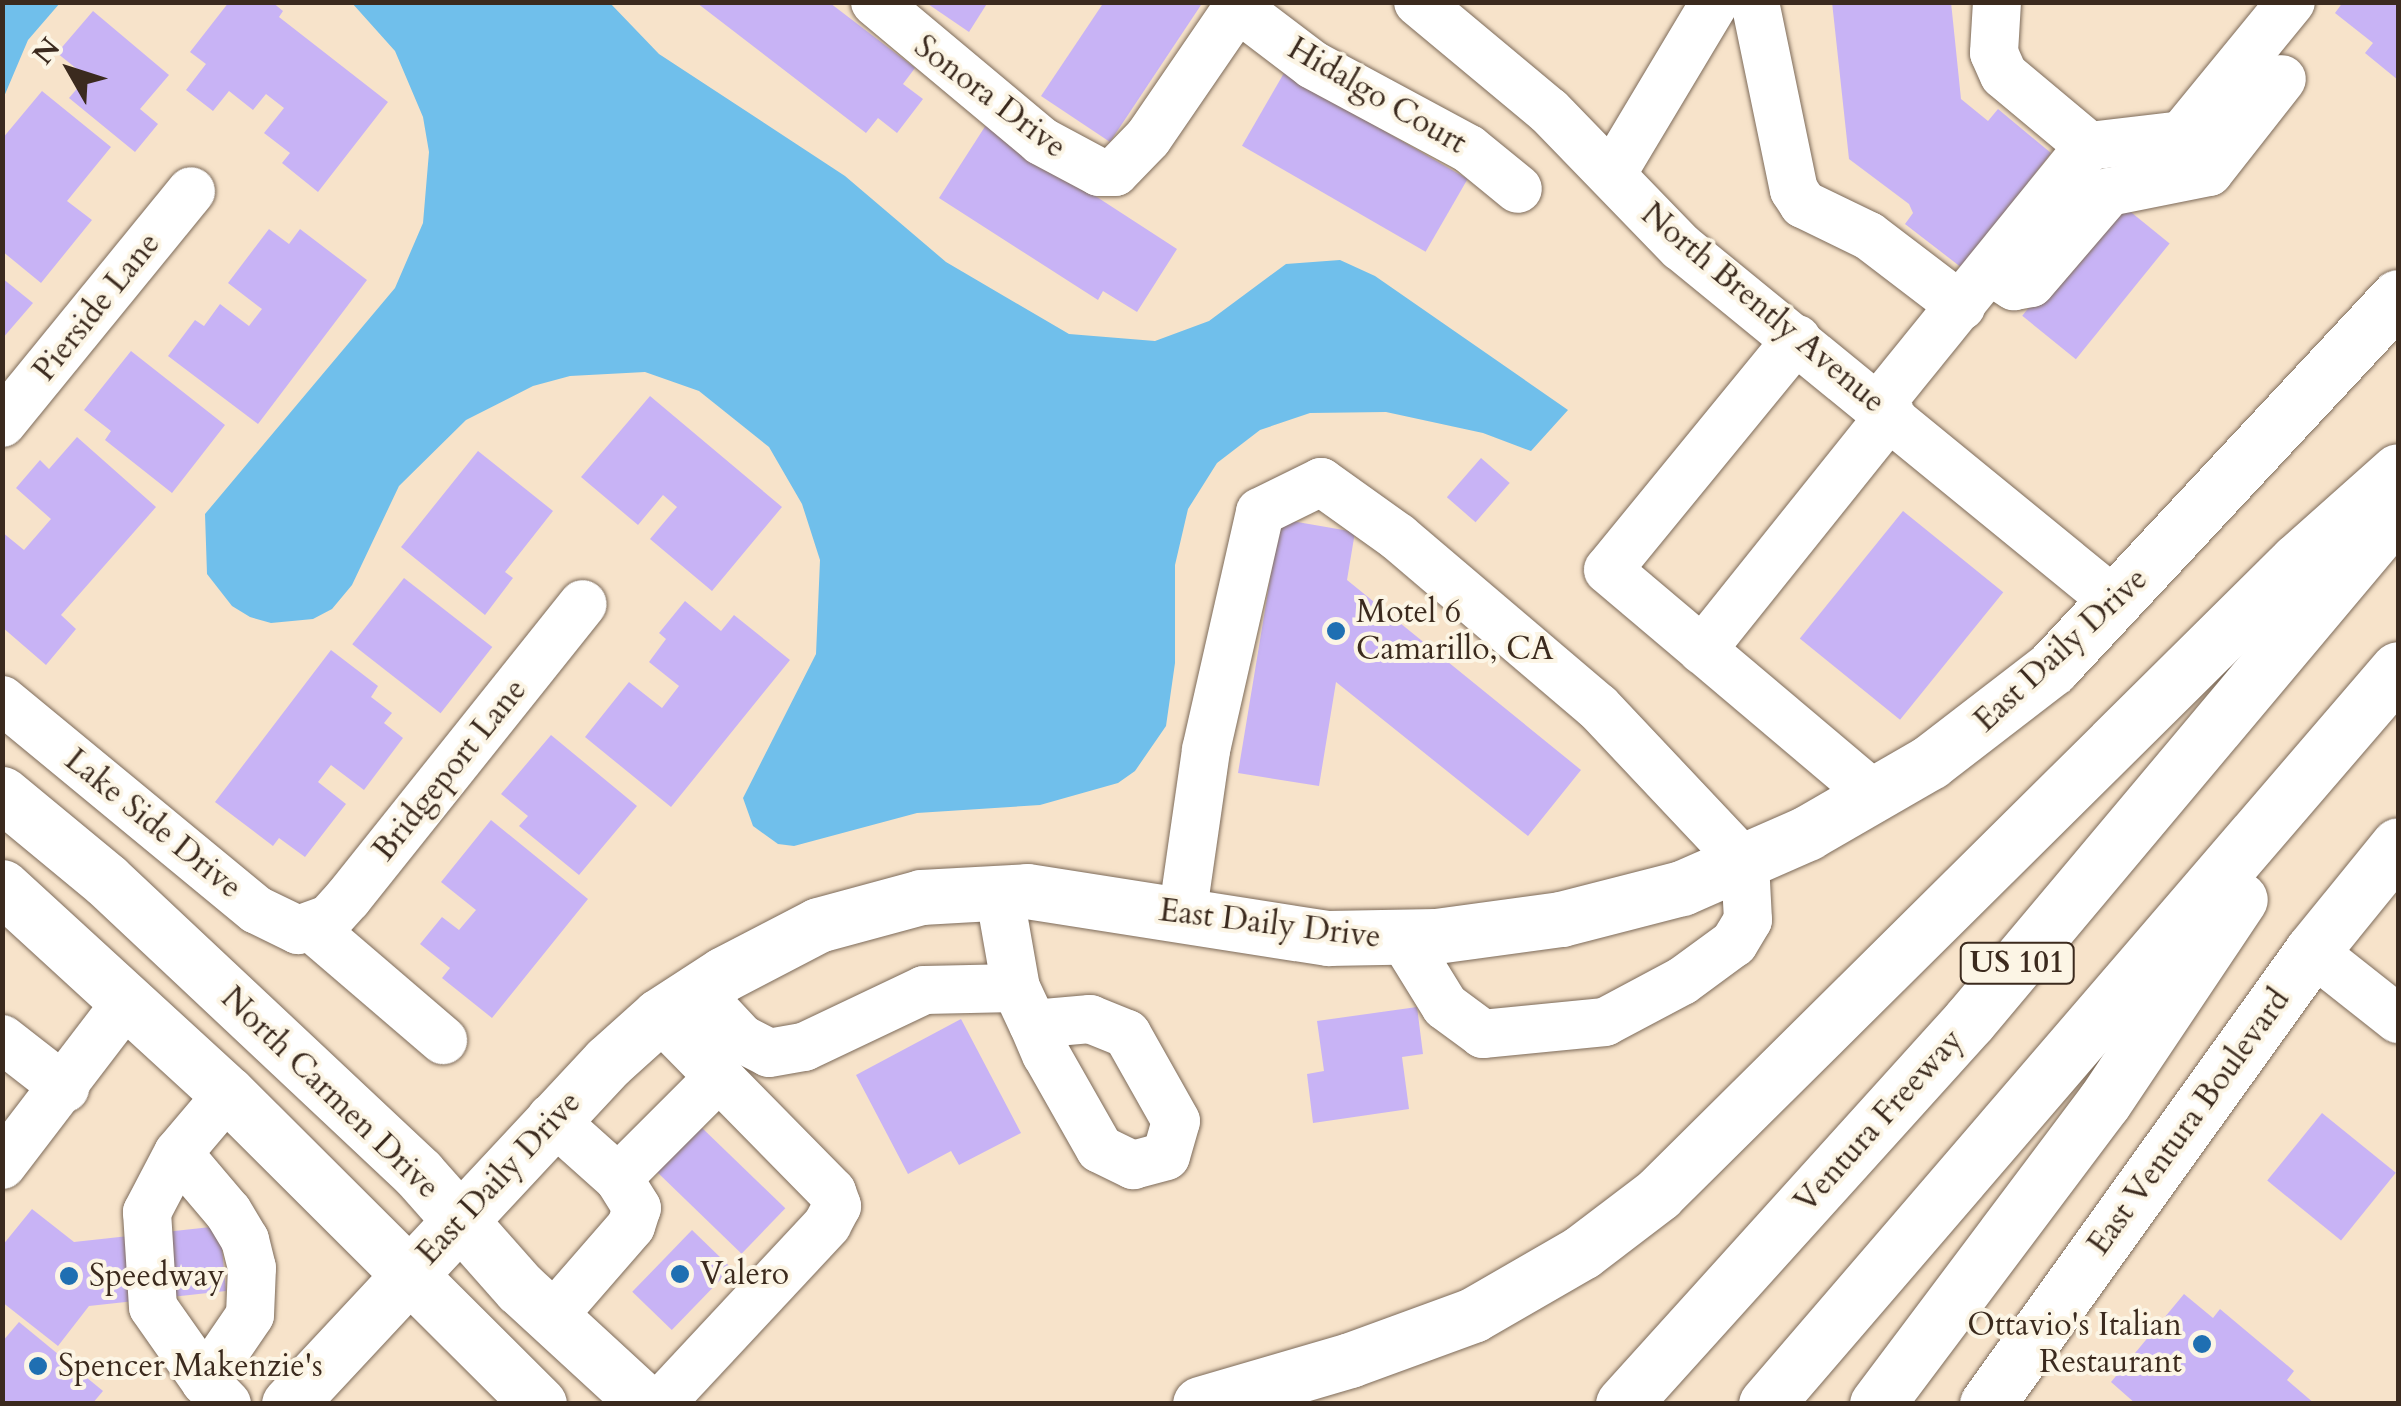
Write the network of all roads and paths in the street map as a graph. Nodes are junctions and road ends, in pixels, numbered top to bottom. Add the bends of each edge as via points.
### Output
1 (876, 2) edge
2 (1418, 2) edge
3 (1714, 2) edge
4 (1755, 2) edge
5 (1997, 2) edge
6 (2291, 2) edge
7 (1238, 4) edge
8 (2282, 80) dead end
9 (2089, 146) junction
10 (1612, 174) junction
11 (1518, 188) dead end
12 (191, 191) dead end
13 (1975, 288) junction
14 (2398, 297) edge
15 (1797, 338) junction
16 (1885, 409) junction
17 (2, 422) edge
18 (2398, 471) edge
19 (2398, 510) edge
20 (583, 604) dead end
21 (2118, 604) junction
22 (1702, 650) junction
23 (2386, 684) edge
24 (2, 700) edge
25 (2, 794) edge
26 (1874, 796) junction
27 (2398, 845) edge
28 (1745, 862) junction
29 (2, 887) edge
30 (999, 892) junction
31 (1182, 917) junction
32 (311, 927) junction
33 (1403, 938) junction
34 (2312, 951) junction
35 (128, 1000) junction
36 (678, 1004) junction
37 (2398, 1019) edge
38 (2, 1040) edge
39 (443, 1040) dead end
40 (720, 1077) junction
41 (65, 1088) junction
42 (228, 1094) junction
43 (551, 1118) junction
44 (178, 1153) junction
45 (2, 1164) edge
46 (618, 1178) junction
47 (458, 1220) junction
48 (408, 1277) junction
49 (551, 1318) junction
50 (216, 1392) edge
51 (289, 1404) edge
52 (539, 1404) edge
53 (646, 1404) edge
54 (660, 1404) edge
55 (1200, 1404) edge
56 (1622, 1404) edge
57 (1766, 1404) edge
58 (1877, 1404) edge
59 (1987, 1404) edge

1 - 7 street, Sonora Drive via 1041,142 1100,172 1115,172 1148,138
2 - 10 street, North Brently Avenue via 1508,73
3 - 10 street
4 - 13 street via 1802,204
5 - 9 street via 1994,54 2004,75
6 - 9 street via 2182,134
7 - 11 street, Hidalgo Court via 1314,65 1469,149
8 - 13 street via 2208,172 2196,180 2109,192 2030,283
9 - 13 street
10 - 15 street, North Brently Avenue via 1681,248
12 - 17 street, Pierside Lane
13 - 16 street
14 - 21 main road, East Daily Drive
15 - 16 street, North Brently Avenue
15 - 22 street via 1608,570
16 - 21 street, North Brently Avenue
16 - 22 street
18 - 55 main road via 2296,560 1658,1194 1582,1252 1473,1315
19 - 56 main road, Ventura Freeway / US 101 via 1969,1020
20 - 32 street, Bridgeport Lane via 348,898
21 - 26 main road, East Daily Drive via 1984,726
22 - 26 street
23 - 57 main road, US 101
23 - 58 main road via 2104,1102
24 - 32 street, Lake Side Drive via 258,910 282,926
25 - 47 main road, North Carmen Drive via 106,880 419,1174
26 - 28 main road, East Daily Drive
27 - 34 main road, East Ventura Boulevard
28 - 31 street via 1598,707 1398,537 1322,482 1260,512 1206,750
28 - 33 main road, East Daily Drive via 1682,888 1561,919
28 - 33 street via 1748,920 1734,943 1606,1022 1483,1034 1445,1006
29 - 35 main road
30 - 31 main road, East Daily Drive via 1104,901
30 - 36 main road, East Daily Drive via 922,897 818,925
30 - 36 street via 1025,1006 924,990 804,1047 769,1053
31 - 33 main road, East Daily Drive via 1328,938
32 - 39 street
34 - 37 street
34 - 59 main road, East Ventura Boulevard
35 - 41 street
35 - 42 main road
36 - 40 street
36 - 43 main road, East Daily Drive
38 - 41 street
40 - 46 street
40 - 54 street via 832,1192 837,1206 827,1225
41 - 45 street
42 - 44 street
42 - 48 main road
43 - 46 street
43 - 47 main road, East Daily Drive
44 - 50 street via 147,1212 152,1308
44 - 50 street via 228,1212 252,1268 250,1315
46 - 49 street via 636,1208 631,1226
47 - 48 main road, East Daily Drive
47 - 49 main road, North Carmen Drive
48 - 51 main road, East Daily Drive
48 - 52 main road
49 - 53 main road, North Carmen Drive

